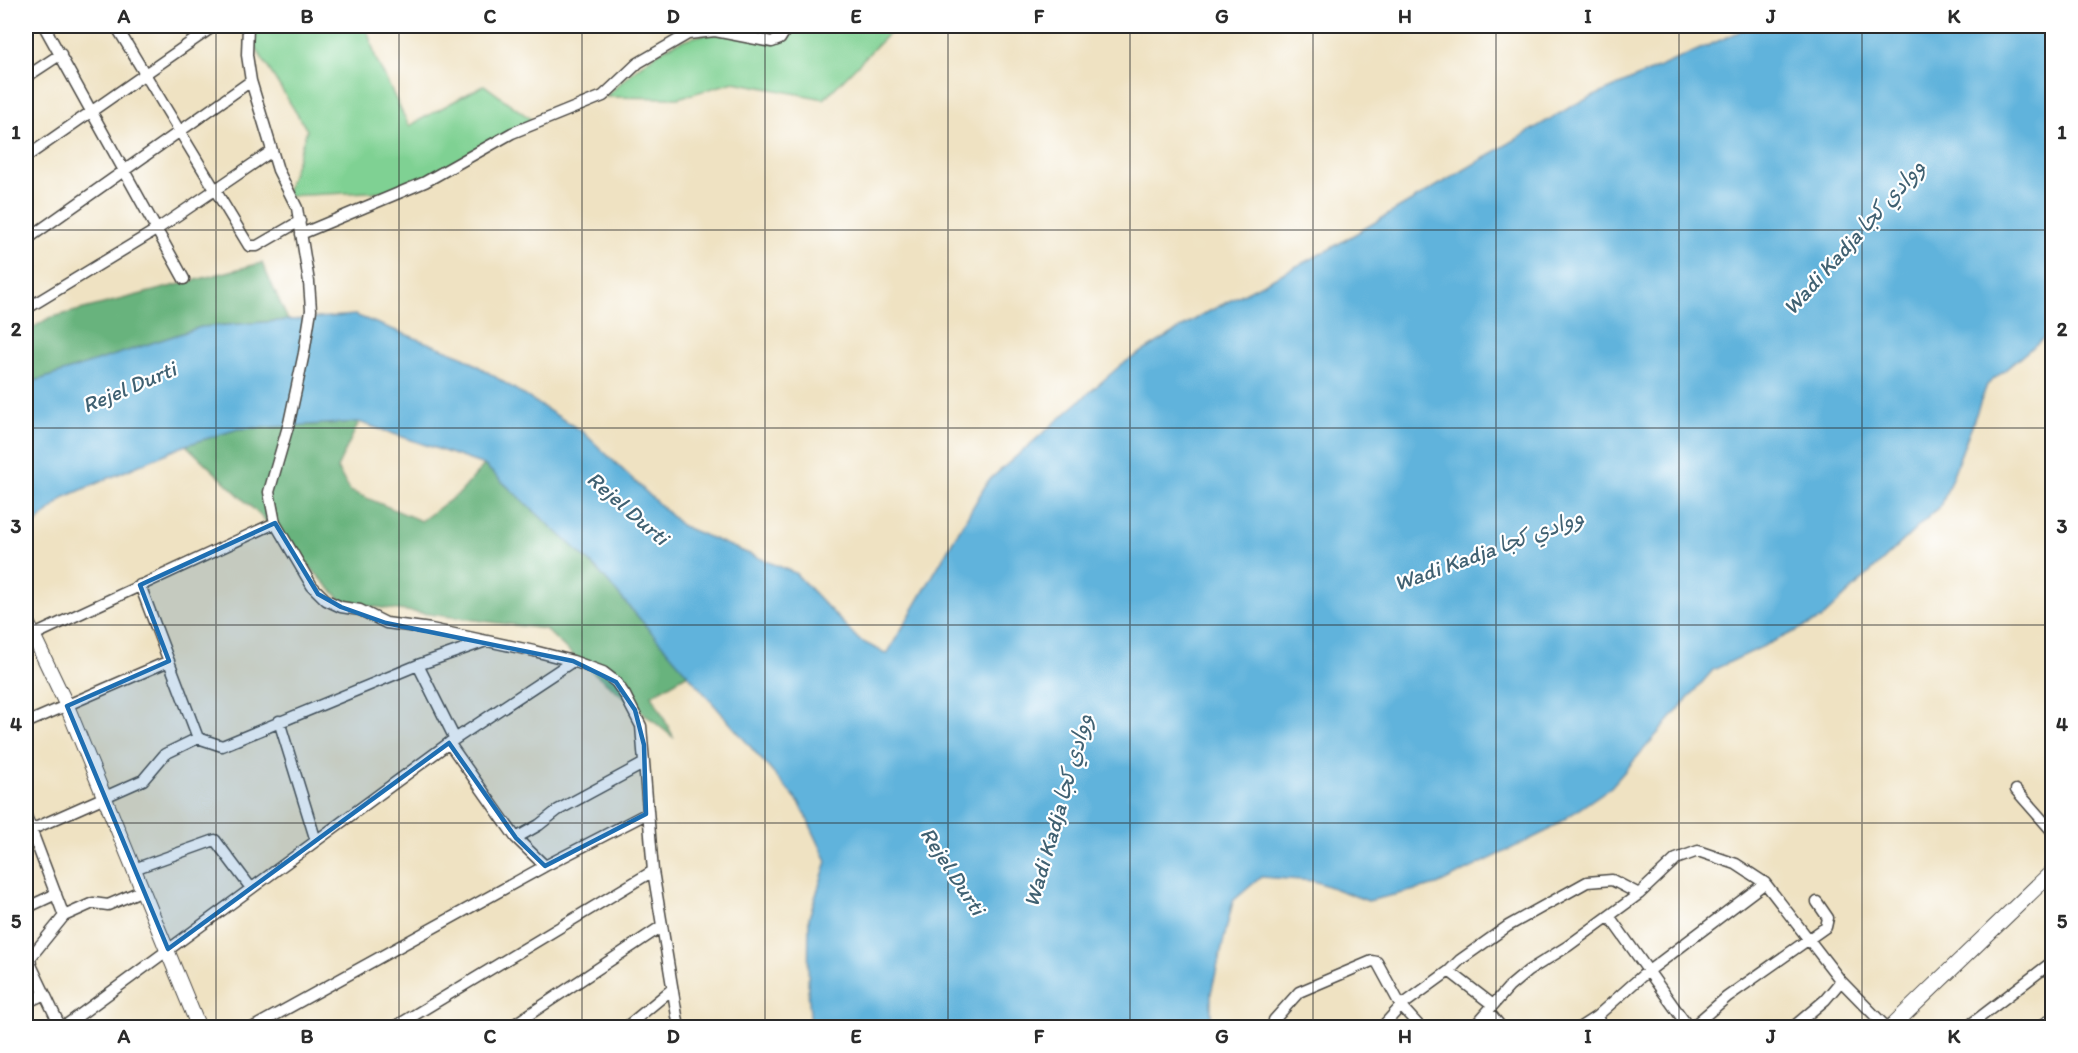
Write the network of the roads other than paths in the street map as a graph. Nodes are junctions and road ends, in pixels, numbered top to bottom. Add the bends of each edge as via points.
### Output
1 (44, 26) edge
2 (117, 26) edge
3 (214, 26) edge
4 (248, 26) edge
5 (788, 26) edge
6 (61, 54) junction
7 (144, 74) junction
8 (26, 77) edge
9 (252, 81) junction
10 (91, 112) junction
11 (179, 131) junction
12 (272, 151) junction
13 (26, 157) edge
14 (123, 170) junction
15 (217, 190) junction
16 (300, 221) junction
17 (156, 230) junction
18 (302, 234) junction
19 (26, 240) edge
20 (184, 279) dead end
21 (26, 309) edge
22 (275, 524) junction
23 (140, 585) junction
24 (26, 620) edge
25 (34, 635) junction
26 (486, 641) junction
27 (169, 661) junction
28 (573, 661) junction
29 (418, 665) junction
30 (67, 706) junction
31 (279, 721) junction
32 (26, 723) edge
33 (198, 738) junction
34 (452, 741) junction
35 (643, 764) junction
36 (2016, 790) dead end
37 (105, 797) junction
38 (646, 814) junction
39 (26, 816) edge
40 (29, 830) edge
41 (2052, 831) edge
42 (516, 838) junction
43 (316, 841) junction
44 (545, 866) junction
45 (134, 869) junction
46 (652, 871) junction
47 (2052, 872) edge
48 (1765, 883) junction
49 (251, 888) junction
50 (143, 890) junction
51 (56, 894) junction
52 (1639, 894) junction
53 (1817, 902) dead end
54 (26, 908) edge
55 (64, 916) junction
56 (1609, 916) junction
57 (662, 926) junction
58 (1808, 940) junction
59 (168, 949) junction
60 (2052, 962) edge
61 (1449, 971) junction
62 (1648, 972) junction
63 (1841, 981) junction
64 (671, 990) junction
65 (45, 994) junction
66 (26, 1003) edge
67 (1401, 1006) junction
68 (1491, 1008) junction
69 (1596, 1017) junction
70 (2052, 1019) edge
71 (1272, 1025) edge
72 (1972, 1025) edge
73 (62, 1028) edge
74 (199, 1028) edge
75 (252, 1028) edge
76 (393, 1028) edge
77 (509, 1028) edge
78 (625, 1028) edge
79 (679, 1028) edge
80 (1382, 1028) edge
81 (1421, 1028) edge
82 (1473, 1028) edge
83 (1502, 1028) edge
84 (1579, 1028) edge
85 (1604, 1028) edge
86 (1690, 1028) edge
87 (1792, 1028) edge
88 (1889, 1028) edge
89 (2037, 1028) edge

1 - 6 street
2 - 7 street
3 - 7 street
4 - 9 street via 247,55
5 - 18 street via 780,39 772,42 715,31 688,34 638,63 603,96 512,132 425,182
6 - 8 street
6 - 10 street
7 - 10 street
7 - 11 street
9 - 11 street
9 - 12 street
10 - 13 street
10 - 14 street
11 - 14 street
11 - 15 street
12 - 15 street
12 - 16 street
14 - 17 street
14 - 19 street
15 - 16 street via 253,248
15 - 17 street
16 - 18 street
17 - 20 street
17 - 21 street
18 - 22 street via 311,310 289,423 269,492
22 - 23 street
22 - 26 street via 312,586 326,600 386,623
23 - 25 street
23 - 27 street
24 - 25 street
25 - 30 street
26 - 28 street
26 - 29 street
27 - 30 street
27 - 33 street
28 - 34 street
28 - 35 street via 603,672 625,694 641,726
29 - 31 street
29 - 34 street
30 - 32 street
30 - 37 street
31 - 33 street via 222,746
31 - 43 street
33 - 37 street via 165,754 143,780
34 - 42 street
34 - 43 street
35 - 38 street
35 - 42 street via 558,810
36 - 41 street
37 - 40 street
37 - 45 street
38 - 44 street
38 - 46 street
39 - 40 street
40 - 51 street
42 - 44 street
43 - 49 street
44 - 75 street
45 - 49 street via 215,840
45 - 50 street
46 - 57 street
46 - 76 street
47 - 88 main road
48 - 52 street via 1730,861 1698,851 1676,859
48 - 58 street
48 - 62 street
49 - 59 street
50 - 55 street via 108,905 93,903
50 - 59 street
51 - 54 street
51 - 55 street
52 - 56 street
52 - 61 street via 1612,880 1587,882 1508,926
53 - 58 street via 1829,923
55 - 65 street via 30,958
56 - 62 street
56 - 68 street via 1528,971
57 - 64 street
57 - 77 street
58 - 63 street
58 - 86 street
59 - 73 street
59 - 74 street
60 - 72 street
61 - 67 street
61 - 68 street
62 - 69 street
62 - 86 street
63 - 87 street
63 - 88 street
64 - 78 street
64 - 79 street
65 - 66 street
65 - 73 street
67 - 71 street via 1377,962 1372,961 1299,992
67 - 80 street
67 - 81 street
68 - 82 street
68 - 83 street
69 - 84 street
69 - 85 street
70 - 89 street

